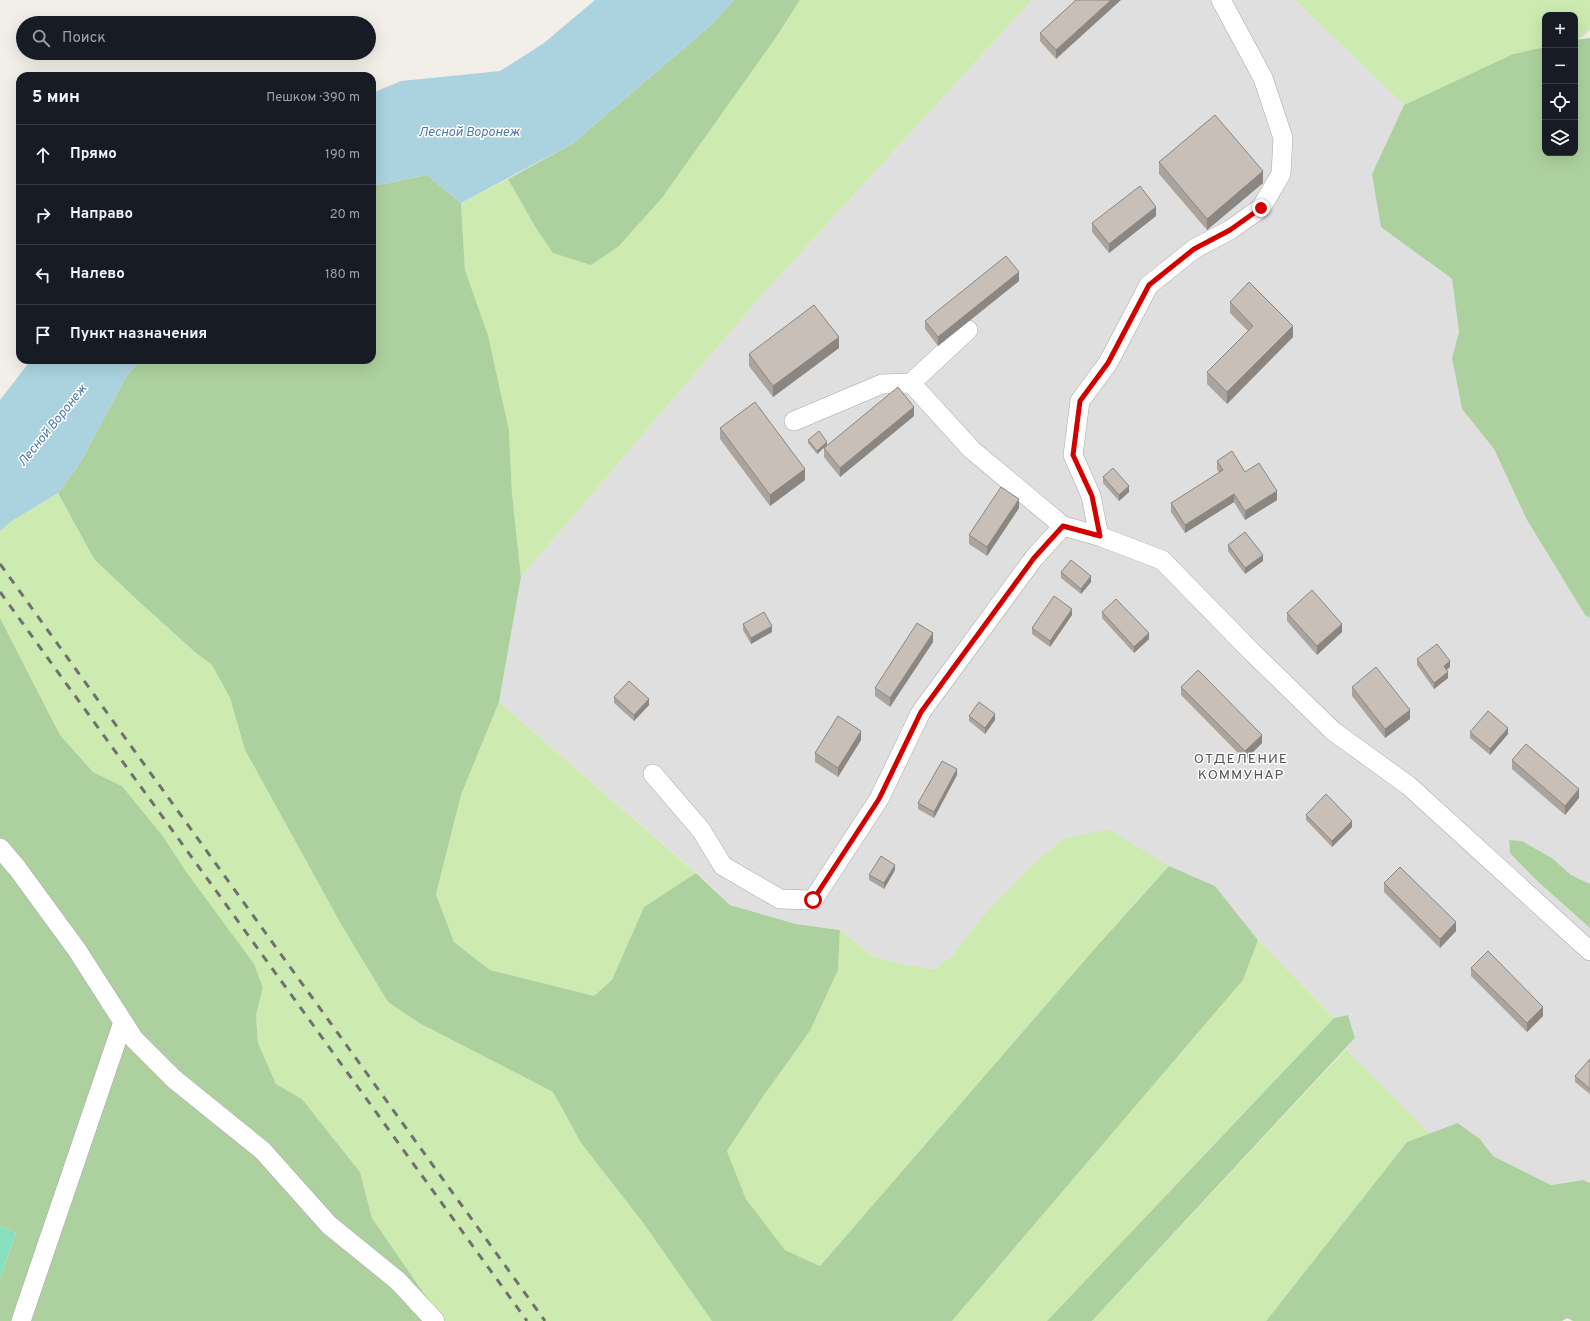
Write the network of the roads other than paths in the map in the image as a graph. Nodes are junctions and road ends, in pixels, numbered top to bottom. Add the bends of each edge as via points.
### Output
1 (1221, 0) edge
2 (968, 330) dead end
3 (911, 383) junction
4 (794, 421) dead end
5 (1063, 526) junction
6 (1100, 536) junction
7 (653, 774) dead end
8 (0, 848) edge
9 (1590, 951) edge
10 (123, 1022) junction
11 (21, 1321) edge
12 (435, 1321) edge

1 - 6 street via 1263,78 1283,138 1281,174 1261,208 1230,230 1194,249 1149,285 1108,363 1080,401 1073,455 1092,496
2 - 3 street
3 - 4 street via 882,384
3 - 5 street via 972,450
5 - 6 street
5 - 7 street via 1034,558 921,712 879,799 813,900 780,899 723,866 701,830
6 - 9 street via 1162,560 1332,731 1409,786
8 - 10 street via 18,868 77,950
10 - 11 street
10 - 12 street via 134,1039 174,1079 263,1151 329,1225 398,1282

